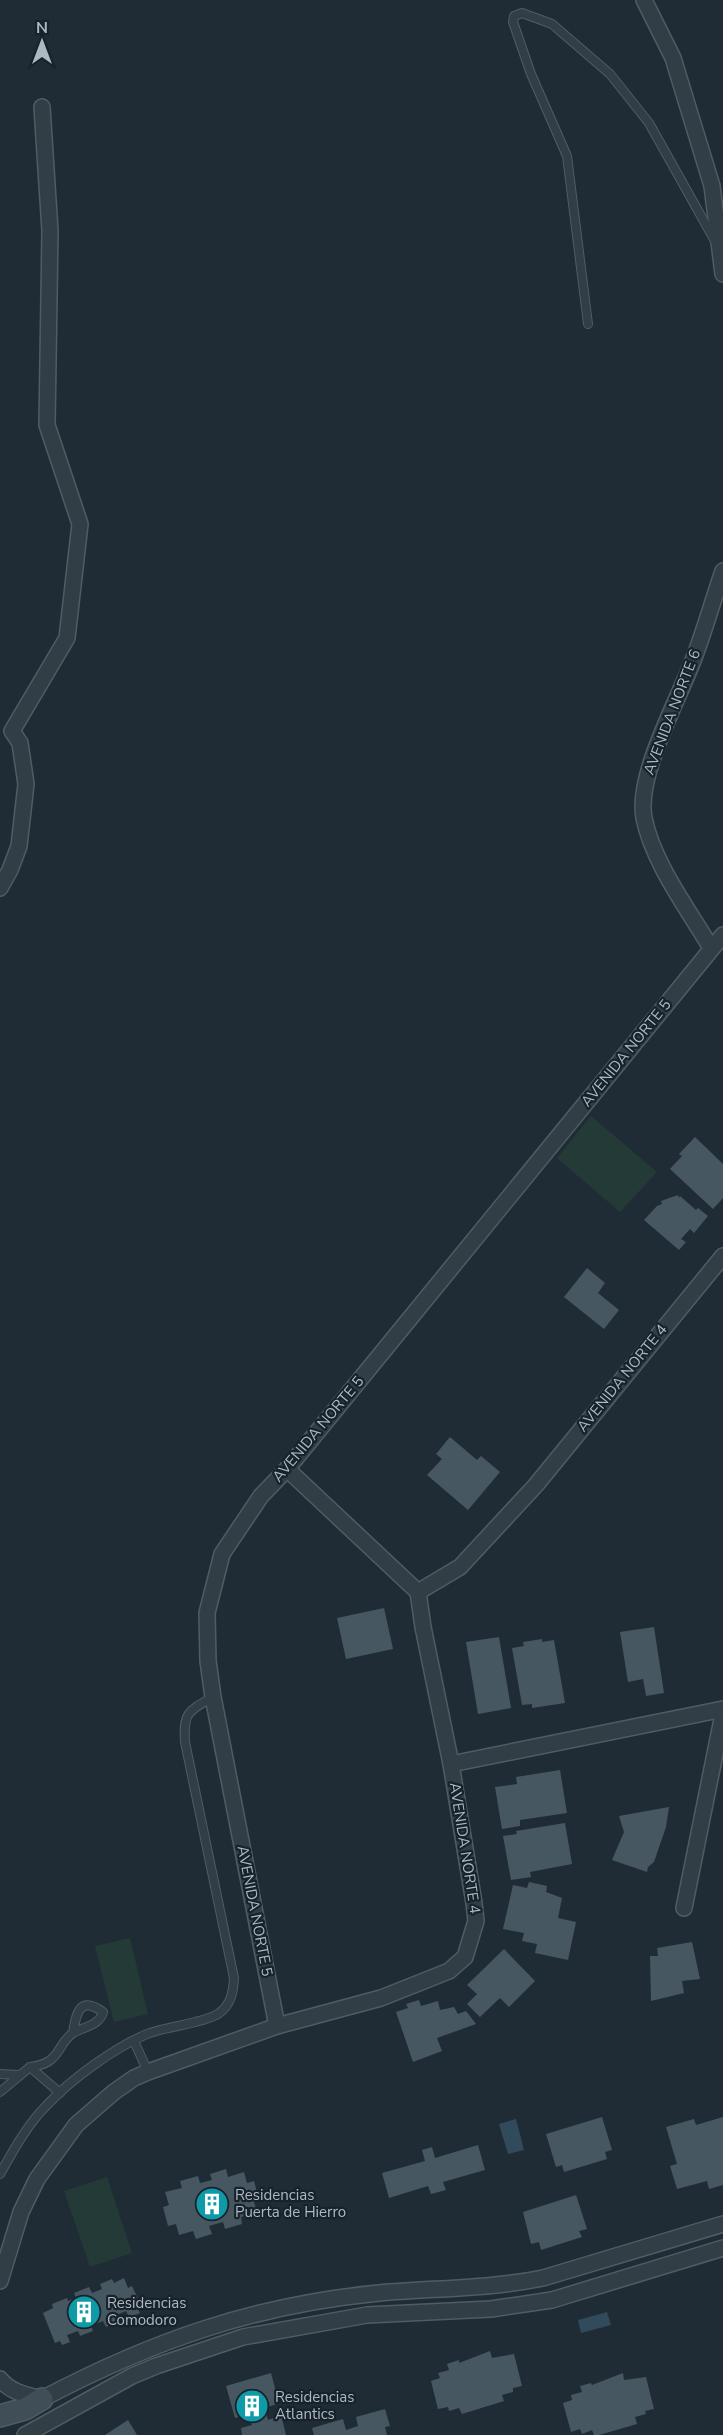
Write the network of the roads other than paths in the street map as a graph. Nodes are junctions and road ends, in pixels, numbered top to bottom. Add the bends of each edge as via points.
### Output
1 (644, 0) edge
2 (42, 107) dead end
3 (720, 250) junction
4 (723, 274) edge
5 (588, 324) dead end
6 (723, 571) edge
7 (0, 888) edge
8 (723, 935) edge
9 (711, 948) junction
10 (723, 1256) edge
11 (287, 1469) junction
12 (418, 1592) junction
13 (213, 1697) junction
14 (723, 1711) edge
15 (451, 1764) junction
16 (684, 1908) dead end
17 (277, 2026) junction
18 (73, 2033) dead end
19 (134, 2041) junction
20 (30, 2067) junction
21 (148, 2072) junction
22 (0, 2074) edge
23 (20, 2075) junction
24 (0, 2092) edge
25 (60, 2093) junction
26 (0, 2174) edge
27 (723, 2224) edge
28 (723, 2247) edge
29 (0, 2281) edge
30 (0, 2379) edge
31 (42, 2399) junction
32 (0, 2416) edge
33 (25, 2435) edge

1 - 3 street via 673,58 712,186
2 - 7 street via 50,231 47,425 80,524 67,638 12,731 20,743 25,793 19,846
3 - 4 street
3 - 5 lane via 649,123 610,74 552,24 522,13 514,16 531,74 567,156
6 - 9 street, AVENIDA NORTE 6 via 695,656 646,776 642,800 654,852
8 - 9 street, AVENIDA NORTE 5
9 - 11 street, AVENIDA NORTE 5
10 - 12 street, AVENIDA NORTE 4 via 536,1485 460,1567
11 - 12 street
11 - 13 street, AVENIDA NORTE 5 via 261,1496 222,1554 207,1613
12 - 15 street, AVENIDA NORTE 4
13 - 17 street, AVENIDA NORTE 5
13 - 19 lane via 191,1711 184,1723 185,1742 234,1992 229,2005 217,2015
14 - 15 street
14 - 16 street
15 - 17 street, AVENIDA NORTE 4 via 476,1921 465,1957 448,1971 381,1998
17 - 21 street, AVENIDA NORTE 4
18 - 20 lane via 47,2063
19 - 21 lane
19 - 25 lane via 113,2051
20 - 23 lane
20 - 25 lane
21 - 29 street, AVENIDA NORTE 4 via 134,2078 76,2125 57,2150 21,2212
22 - 23 lane
23 - 24 lane
25 - 26 lane via 45,2106
27 - 31 street via 513,2284 380,2293 271,2310 145,2349
28 - 33 street via 542,2302 491,2309 367,2315 243,2337 140,2373
30 - 31 street via 5,2386
31 - 32 street

